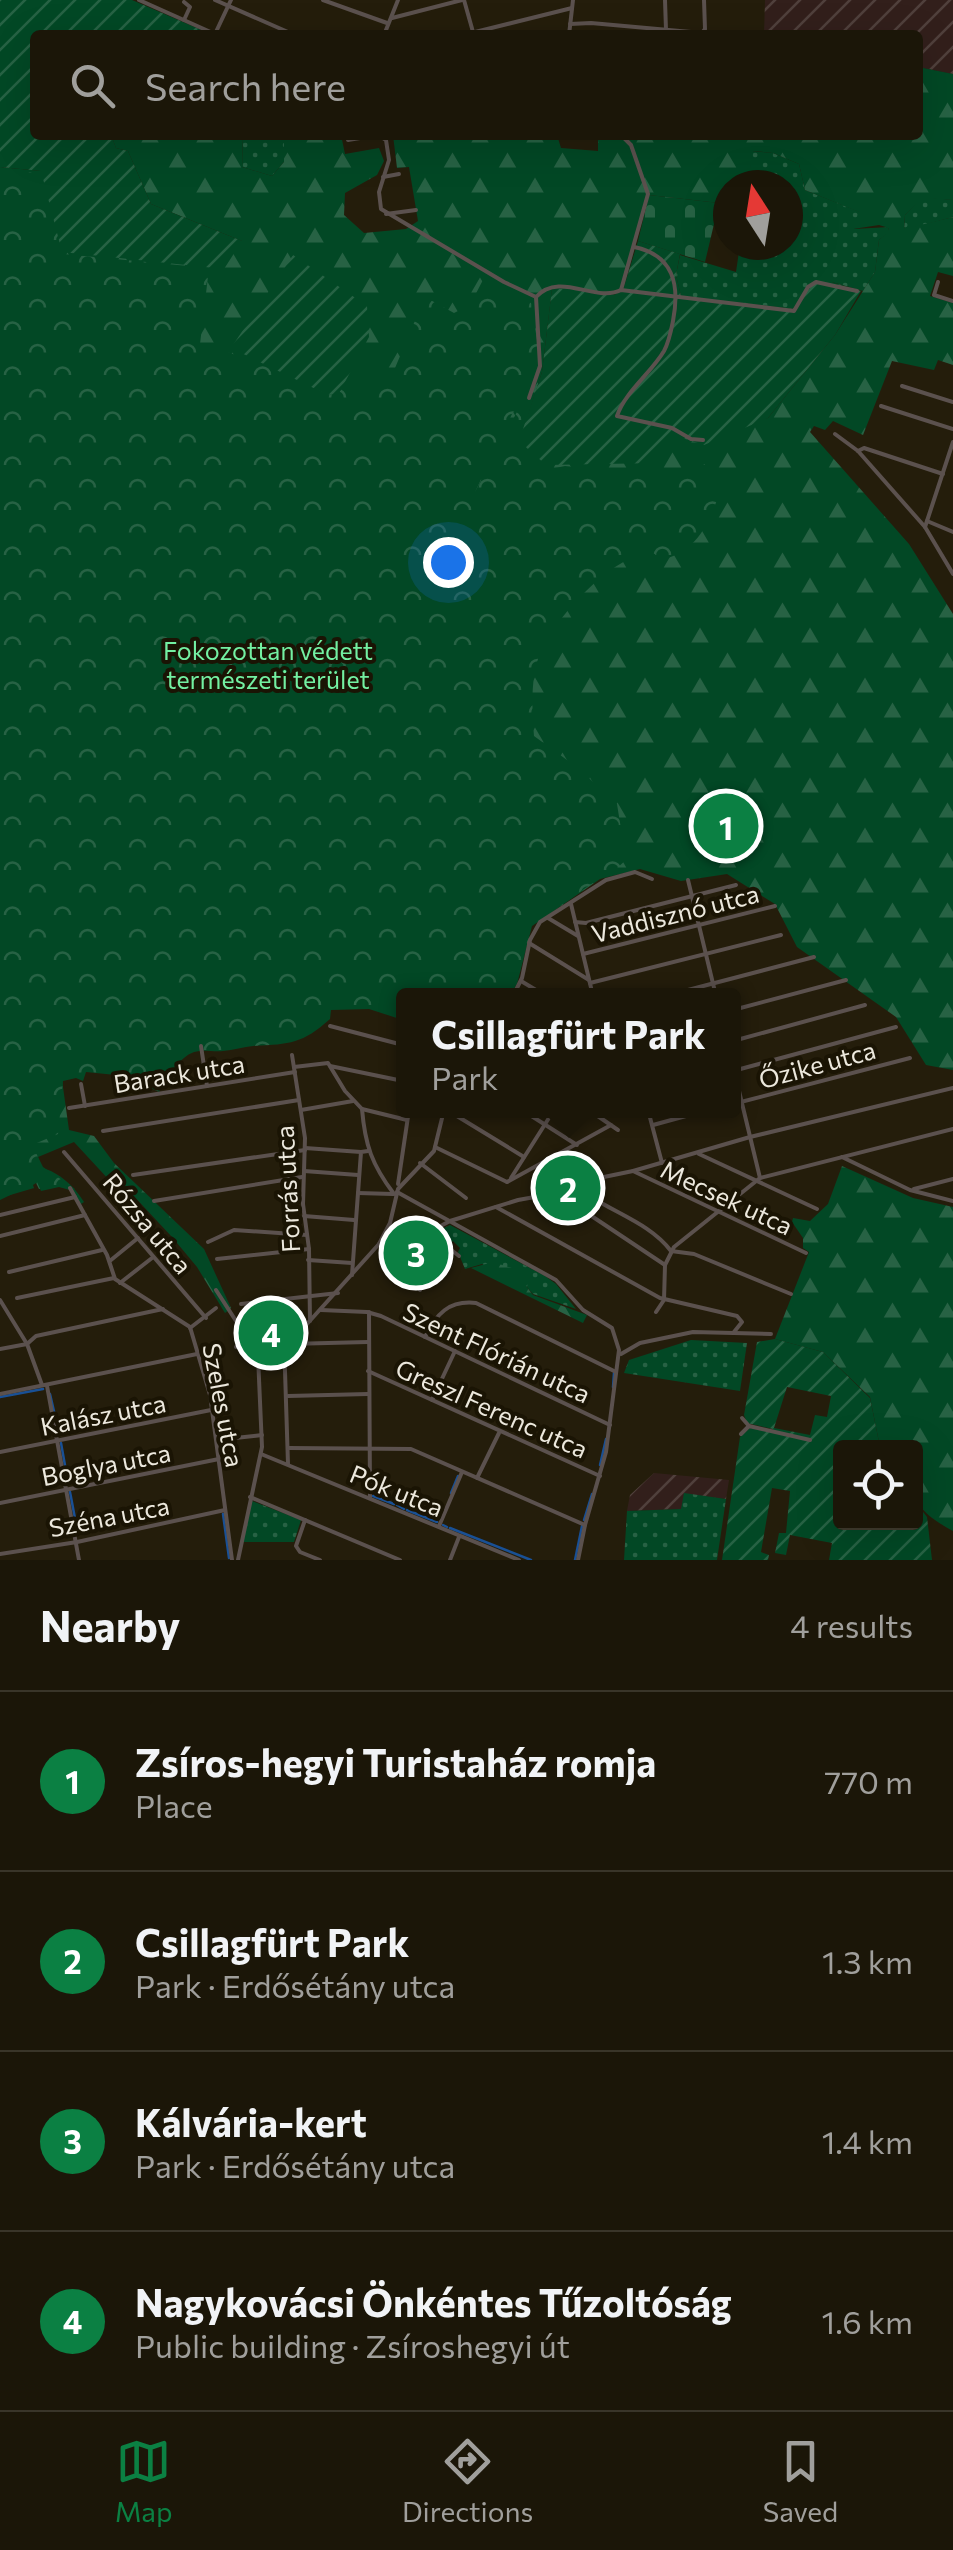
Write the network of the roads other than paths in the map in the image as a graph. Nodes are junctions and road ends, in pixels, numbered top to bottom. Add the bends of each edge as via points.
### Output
1 (139, 0) edge
2 (215, 0) edge
3 (323, 0) edge
4 (398, 0) edge
5 (463, 0) edge
6 (573, 0) edge
7 (665, 0) edge
8 (704, 0) edge
9 (184, 2) edge
10 (230, 3) edge
11 (572, 8) junction
12 (392, 18) junction
13 (184, 20) junction
14 (387, 23) junction
15 (570, 24) junction
16 (206, 30) edge
17 (217, 30) edge
18 (284, 30) edge
19 (385, 30) edge
20 (473, 30) edge
21 (482, 30) edge
22 (569, 30) edge
23 (666, 30) joint
24 (705, 30) edge
25 (385, 140) edge
26 (626, 140) edge
27 (400, 174) dead end
28 (383, 177) junction
29 (416, 210) dead end
30 (386, 214) junction
31 (634, 247) junction
32 (938, 282) dead end
33 (621, 290) junction
34 (857, 291) dead end
35 (536, 297) junction
36 (677, 297) junction
37 (953, 300) edge
38 (902, 386) dead end
39 (529, 398) dead end
40 (953, 402) edge
41 (881, 406) dead end
42 (953, 429) edge
43 (836, 434) dead end
44 (703, 440) dead end
45 (953, 442) edge
46 (858, 451) junction
47 (944, 472) junction
48 (953, 474) edge
49 (926, 524) junction
50 (953, 532) edge
51 (953, 574) edge
52 (652, 879) dead end
53 (688, 880) dead end
54 (736, 886) dead end
55 (692, 896) junction
56 (572, 903) junction
57 (775, 906) dead end
58 (548, 918) junction
59 (575, 922) junction
60 (699, 926) junction
61 (578, 936) junction
62 (781, 936) dead end
63 (529, 943) junction
64 (583, 954) junction
65 (706, 954) junction
66 (814, 957) dead end
67 (846, 980) dead end
68 (521, 981) junction
69 (589, 982) junction
70 (713, 984) junction
71 (518, 988) edge
72 (533, 988) edge
73 (591, 988) edge
74 (697, 988) edge
75 (714, 988) edge
76 (865, 1005) dead end
77 (741, 1008) edge
78 (330, 1026) dead end
79 (896, 1028) dead end
80 (741, 1039) edge
81 (396, 1044) edge
82 (202, 1046) dead end
83 (292, 1055) dead end
84 (910, 1058) dead end
85 (329, 1065) junction
86 (741, 1067) edge
87 (295, 1070) junction
88 (396, 1079) edge
89 (82, 1084) dead end
90 (207, 1086) junction
91 (953, 1088) edge
92 (741, 1098) edge
93 (299, 1100) junction
94 (353, 1101) junction
95 (742, 1102) junction
96 (85, 1106) junction
97 (69, 1108) dead end
98 (301, 1110) junction
99 (362, 1110) junction
100 (396, 1118) edge
101 (397, 1118) edge
102 (443, 1118) edge
103 (458, 1118) edge
104 (535, 1118) edge
105 (549, 1118) edge
106 (602, 1118) edge
107 (650, 1118) edge
108 (678, 1118) edge
109 (406, 1120) joint
110 (545, 1124) junction
111 (611, 1125) junction
112 (652, 1125) junction
113 (953, 1129) edge
114 (618, 1130) dead end
115 (103, 1132) dead end
116 (750, 1137) junction
117 (577, 1144) junction
118 (435, 1147) junction
119 (305, 1149) junction
120 (64, 1152) dead end
121 (365, 1152) junction
122 (696, 1153) junction
123 (524, 1157) junction
124 (842, 1158) junction
125 (662, 1162) junction
126 (420, 1163) junction
127 (634, 1171) junction
128 (304, 1174) junction
129 (133, 1175) dead end
130 (358, 1175) junction
131 (953, 1179) edge
132 (759, 1180) junction
133 (571, 1181) junction
134 (508, 1182) junction
135 (70, 1188) dead end
136 (910, 1190) junction
137 (357, 1192) junction
138 (396, 1192) junction
139 (557, 1192) junction
140 (75, 1197) junction
141 (466, 1198) dead end
142 (154, 1201) dead end
143 (953, 1201) edge
144 (496, 1207) junction
145 (817, 1209) dead end
146 (718, 1211) junction
147 (85, 1215) junction
148 (0, 1216) edge
149 (304, 1216) junction
150 (354, 1220) junction
151 (450, 1221) junction
152 (428, 1230) junction
153 (307, 1235) junction
154 (0, 1236) edge
155 (138, 1238) junction
156 (208, 1242) dead end
157 (380, 1244) junction
158 (399, 1247) junction
159 (104, 1249) junction
160 (309, 1249) junction
161 (671, 1251) junction
162 (806, 1254) dead end
163 (459, 1256) dead end
164 (154, 1257) junction
165 (216, 1259) dead end
166 (308, 1260) junction
167 (109, 1261) junction
168 (352, 1263) junction
169 (666, 1265) junction
170 (10, 1272) dead end
171 (114, 1278) junction
172 (352, 1278) junction
173 (120, 1283) junction
174 (216, 1290) dead end
175 (420, 1290) dead end
176 (338, 1293) junction
177 (790, 1294) dead end
178 (308, 1297) junction
179 (17, 1298) dead end
180 (0, 1300) edge
181 (664, 1300) junction
182 (242, 1304) dead end
183 (2, 1308) edge
184 (216, 1308) dead end
185 (163, 1309) junction
186 (321, 1310) junction
187 (369, 1312) junction
188 (656, 1312) dead end
189 (206, 1318) junction
190 (310, 1322) junction
191 (190, 1328) junction
192 (734, 1332) junction
193 (771, 1334) dead end
194 (425, 1336) junction
195 (285, 1341) junction
196 (368, 1342) junction
197 (27, 1344) junction
198 (236, 1347) dead end
199 (0, 1349) edge
200 (455, 1351) junction
201 (197, 1354) junction
202 (257, 1356) junction
203 (618, 1358) junction
204 (368, 1371) junction
205 (616, 1372) junction
206 (45, 1386) junction
207 (0, 1394) edge
208 (369, 1394) junction
209 (288, 1396) junction
210 (432, 1400) junction
211 (212, 1410) junction
212 (742, 1418) dead end
213 (610, 1425) junction
214 (749, 1426) junction
215 (500, 1431) junction
216 (740, 1434) dead end
217 (262, 1435) junction
218 (217, 1440) junction
219 (810, 1440) dead end
220 (58, 1441) junction
221 (370, 1447) junction
222 (289, 1448) junction
223 (0, 1452) edge
224 (261, 1454) junction
225 (219, 1459) junction
226 (288, 1464) junction
227 (462, 1472) junction
228 (600, 1476) junction
229 (477, 1478) junction
230 (68, 1490) junction
231 (250, 1497) junction
232 (370, 1498) junction
233 (0, 1503) edge
234 (224, 1510) junction
235 (306, 1520) junction
236 (584, 1524) junction
237 (439, 1526) junction
238 (460, 1536) junction
239 (77, 1542) junction
240 (0, 1554) edge
241 (509, 1558) edge
242 (78, 1560) edge
243 (235, 1560) edge
244 (316, 1560) edge
245 (400, 1560) edge
246 (450, 1560) edge
247 (519, 1560) edge
248 (578, 1560) edge

1 - 13 street
2 - 10 street
3 - 14 street
4 - 12 street
5 - 12 street
5 - 20 street
6 - 11 street
7 - 23 street
8 - 24 street
9 - 13 street via 190,7
10 - 17 street
10 - 18 street
11 - 15 street
11 - 21 street
12 - 14 street
13 - 16 street
14 - 19 street
15 - 22 street
15 - 23 street
25 - 28 street
26 - 31 street via 648,194
27 - 28 street
28 - 30 street via 379,205
29 - 30 street
30 - 35 street
31 - 33 street
31 - 36 street via 665,263
32 - 37 street via 934,295
33 - 35 street via 550,287
33 - 36 street
34 - 36 street via 816,282 794,311
35 - 39 street via 540,366
36 - 44 street via 664,351 617,416
38 - 40 street
41 - 42 street
43 - 46 street
45 - 47 street
46 - 47 street
46 - 49 street
47 - 48 street
47 - 49 street
49 - 50 street
49 - 51 street
52 - 56 street via 635,872 607,879
53 - 55 street
54 - 55 street
55 - 59 street
55 - 60 street
56 - 58 street
56 - 59 street
57 - 60 street, Vaddisznó utca
58 - 61 street
58 - 63 street
59 - 61 street
60 - 64 street, Vaddisznó utca
60 - 65 street
61 - 64 street
62 - 65 street
63 - 68 street
63 - 69 street
64 - 69 street
65 - 69 street
65 - 70 street
66 - 70 street
67 - 77 street
68 - 71 street
68 - 72 street
69 - 73 street
70 - 74 street
70 - 75 street
76 - 80 street
78 - 81 street
79 - 86 street
82 - 90 street
83 - 87 street, Forrás utca
84 - 95 street, Őzike utca
85 - 87 street, Barack utca
85 - 88 street, Barack utca
85 - 94 street
87 - 90 street, Barack utca
87 - 93 street, Forrás utca
89 - 96 street
90 - 96 street, Barack utca
91 - 116 street
92 - 95 street
93 - 98 street, Forrás utca
93 - 115 street
94 - 98 street
94 - 99 street
95 - 116 street
96 - 97 street, Barack utca
98 - 119 street, Forrás utca
99 - 100 street
99 - 121 street
101 - 109 street
102 - 118 street
103 - 123 street
104 - 110 street
105 - 110 street
106 - 111 street
107 - 112 street
108 - 112 street
109 - 138 street
110 - 117 street
110 - 123 street
111 - 114 street
111 - 117 street
112 - 125 street
113 - 124 street
116 - 122 street
116 - 132 street
117 - 134 street
118 - 126 street
118 - 134 street
119 - 121 street
119 - 128 street, Forrás utca
119 - 129 street
120 - 155 street, Rózsa utca
121 - 130 street
121 - 138 street
122 - 125 street
122 - 132 street
123 - 134 street
124 - 132 street
124 - 136 street
125 - 127 street
126 - 138 street
126 - 141 street
127 - 133 street
127 - 146 street, Mecsek utca
128 - 130 street
128 - 142 street
128 - 149 street, Forrás utca
130 - 137 street
131 - 136 street
132 - 145 street
132 - 146 street
133 - 139 street
133 - 161 street via 653,1232
135 - 140 street
136 - 143 street
137 - 138 street
137 - 150 street
138 - 151 street
138 - 157 street
139 - 144 street
139 - 169 street
140 - 147 street
140 - 148 street
144 - 151 street
144 - 181 street
146 - 161 street
146 - 162 street, Mecsek utca
147 - 154 street
147 - 159 street
149 - 150 street
149 - 153 street, Forrás utca
150 - 168 street
151 - 152 street
151 - 203 street via 556,1280 583,1310 612,1328
152 - 158 street
152 - 163 street
153 - 156 street via 234,1230
153 - 160 street, Forrás utca
155 - 164 street, Rózsa utca
155 - 167 street
157 - 158 street
157 - 172 street
158 - 175 street
159 - 167 street
159 - 170 street
160 - 165 street
160 - 166 street, Forrás utca
161 - 169 street
161 - 177 street
164 - 173 street
164 - 189 street, Rózsa utca
166 - 168 street
166 - 178 street, Forrás utca
167 - 171 street
168 - 172 street
169 - 181 street
171 - 173 street, Szeles utca
171 - 179 street
172 - 176 street
173 - 185 street, Szeles utca
174 - 202 street
176 - 178 street
176 - 186 street
178 - 182 street
178 - 190 street, Forrás utca
180 - 183 street
181 - 188 street
181 - 192 street via 737,1316 742,1322
183 - 197 street
184 - 189 street
185 - 191 street, Szeles utca
185 - 197 street via 36,1336
186 - 187 street
186 - 190 street
187 - 194 street, Szent Flórián utca
187 - 196 street
189 - 191 street
190 - 195 street
191 - 201 street, Szeles utca
192 - 193 street
192 - 203 street via 655,1340
194 - 200 street, Szent Flórián utca
194 - 205 street via 442,1311 476,1302
195 - 196 street
195 - 202 street
195 - 209 street
196 - 204 street
197 - 199 street
197 - 206 street
198 - 202 street
200 - 210 street
200 - 213 street, Szent Flórián utca
201 - 206 street
201 - 211 street, Szeles utca
202 - 217 street
203 - 205 street
204 - 208 street
204 - 210 street, Greszl Ferenc utca
205 - 213 street
206 - 207 street
206 - 220 street
208 - 209 street
208 - 221 street
209 - 222 street
210 - 215 street, Greszl Ferenc utca
211 - 218 street, Szeles utca
211 - 220 street, Kalász utca
212 - 214 street
213 - 228 street
214 - 216 street
214 - 219 street
215 - 228 street, Greszl Ferenc utca
215 - 229 street
217 - 218 street
217 - 224 street
218 - 225 street, Szeles utca
220 - 223 street, Kalász utca
220 - 230 street
221 - 222 street
221 - 227 street via 411,1450
221 - 232 street
222 - 226 street
224 - 226 street, Pók utca
224 - 231 street
225 - 230 street, Boglya utca
225 - 234 street, Szeles utca
226 - 232 street, Pók utca
227 - 229 street
227 - 237 street
228 - 236 street
229 - 236 street
230 - 233 street, Boglya utca
230 - 239 street
231 - 235 street
231 - 243 street
232 - 237 street, Pók utca
234 - 239 street, Széna utca
234 - 243 street, Szeles utca
235 - 244 street via 296,1546
235 - 245 street
236 - 248 street
237 - 238 street, Pók utca
238 - 241 street, Pók utca
238 - 246 street
239 - 240 street, Széna utca
239 - 242 street
241 - 247 street, Pók utca

